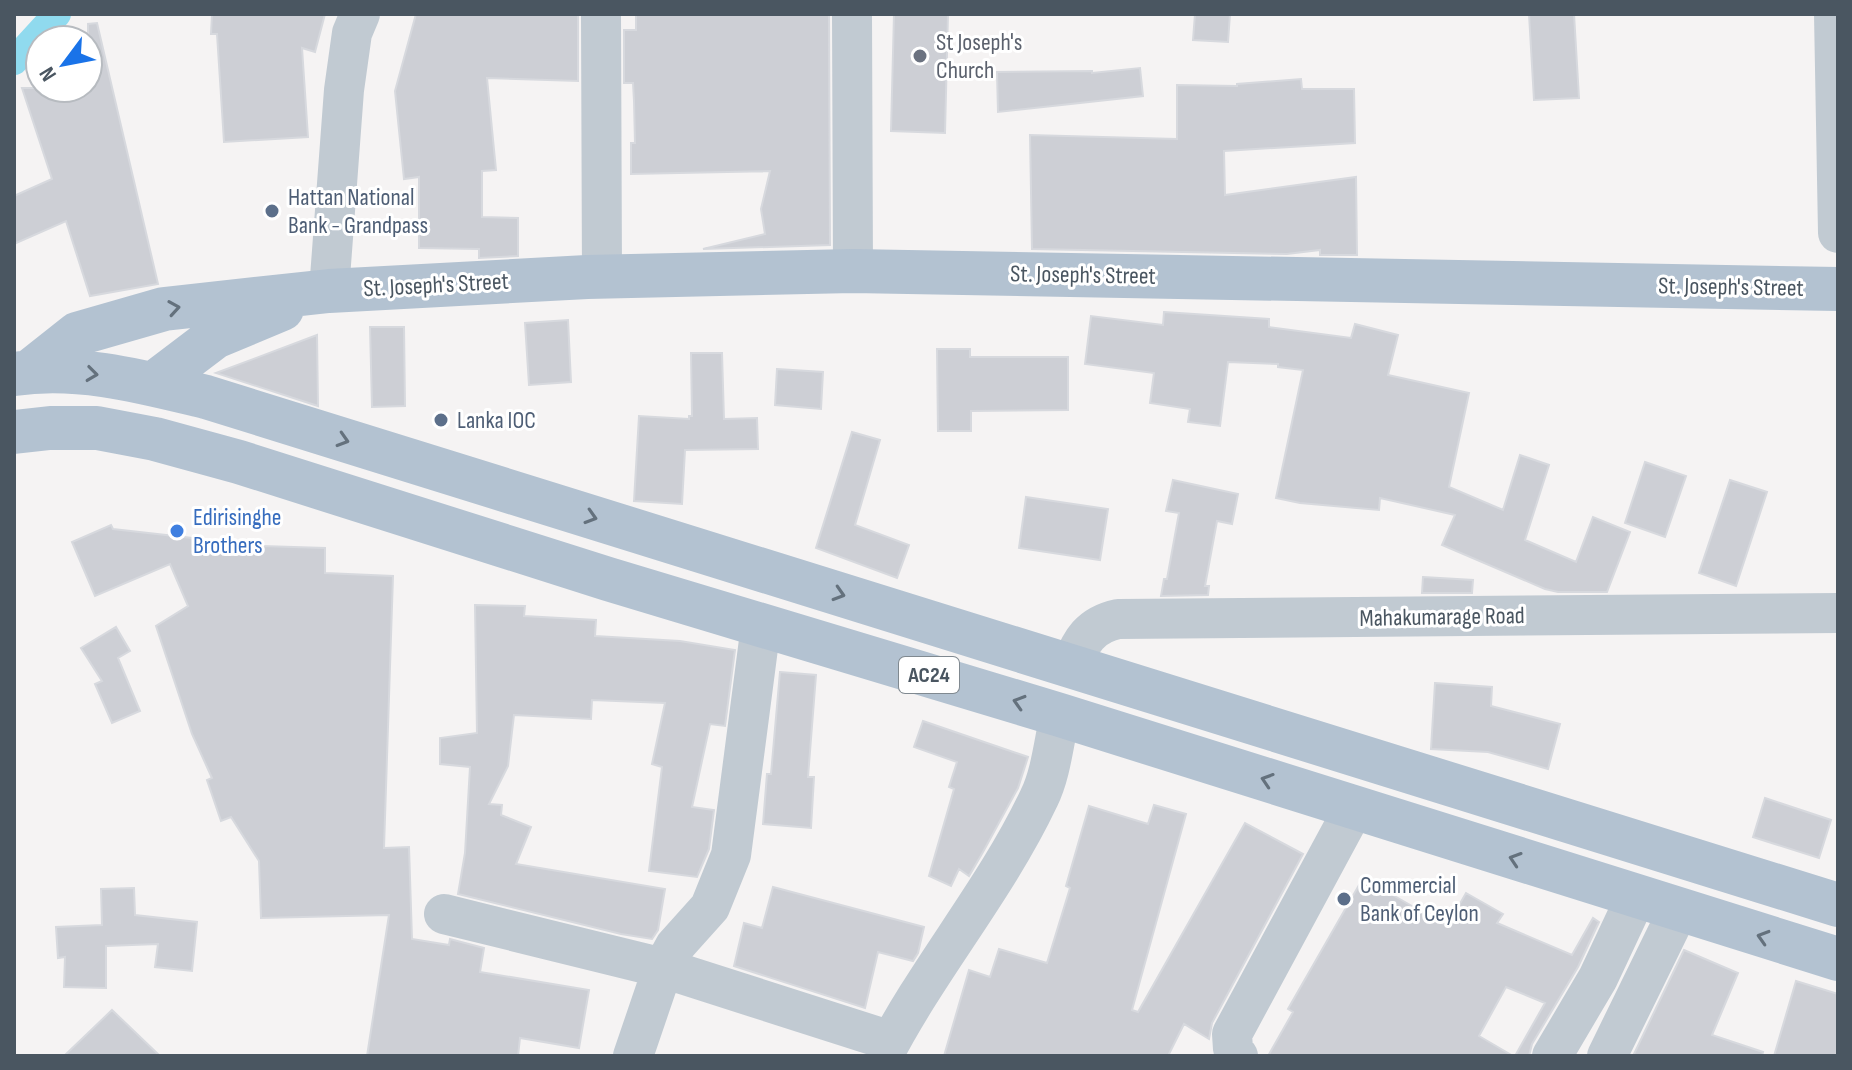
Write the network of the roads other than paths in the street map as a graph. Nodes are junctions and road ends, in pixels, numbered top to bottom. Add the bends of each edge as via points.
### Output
1 (360, 14) edge
2 (601, 14) edge
3 (852, 14) edge
4 (1836, 27) edge
5 (1838, 233) edge
6 (853, 271) junction
7 (602, 277) junction
8 (1838, 289) edge
9 (329, 291) junction
10 (21, 373) edge
11 (153, 384) junction
12 (14, 432) edge
13 (1838, 613) edge
14 (761, 625) junction
15 (1071, 666) junction
16 (1060, 715) junction
17 (1354, 808) junction
18 (1636, 897) junction
19 (1838, 905) edge
20 (1678, 911) junction
21 (444, 914) dead end
22 (1838, 959) edge
23 (663, 968) junction
24 (887, 1049) edge
25 (633, 1056) edge
26 (1238, 1056) edge
27 (1552, 1056) edge
28 (1607, 1056) edge

1 - 9 street via 344,90
2 - 7 street
3 - 6 street
4 - 5 street
6 - 7 main road, St. Joseph's Street
6 - 8 main road, St. Joseph's Street
7 - 9 main road, St. Joseph's Street
10 -> 9 main road, St. Joseph's Street via 77,334 117,321 164,309
9 - 11 main road, St. Joseph's Street via 215,337
10 -> 11 main road, AC24 via 71,372
11 -> 15 main road, AC24
12 - 14 main road, AC24 via 97,428 155,439
13 - 15 street, Mahakumarage Road via 1118,619 1091,630
16 -> 14 main road, AC24
14 - 23 street via 731,855 710,907
15 - 16 main road
15 - 19 main road, AC24
17 -> 16 main road, AC24
16 - 24 street via 1041,795
18 -> 17 main road, AC24
17 - 26 street via 1232,1034
18 - 20 main road, AC24
18 - 27 street via 1598,978
22 -> 20 main road, AC24
20 - 28 street
21 - 23 street
23 - 24 street
23 - 25 street

